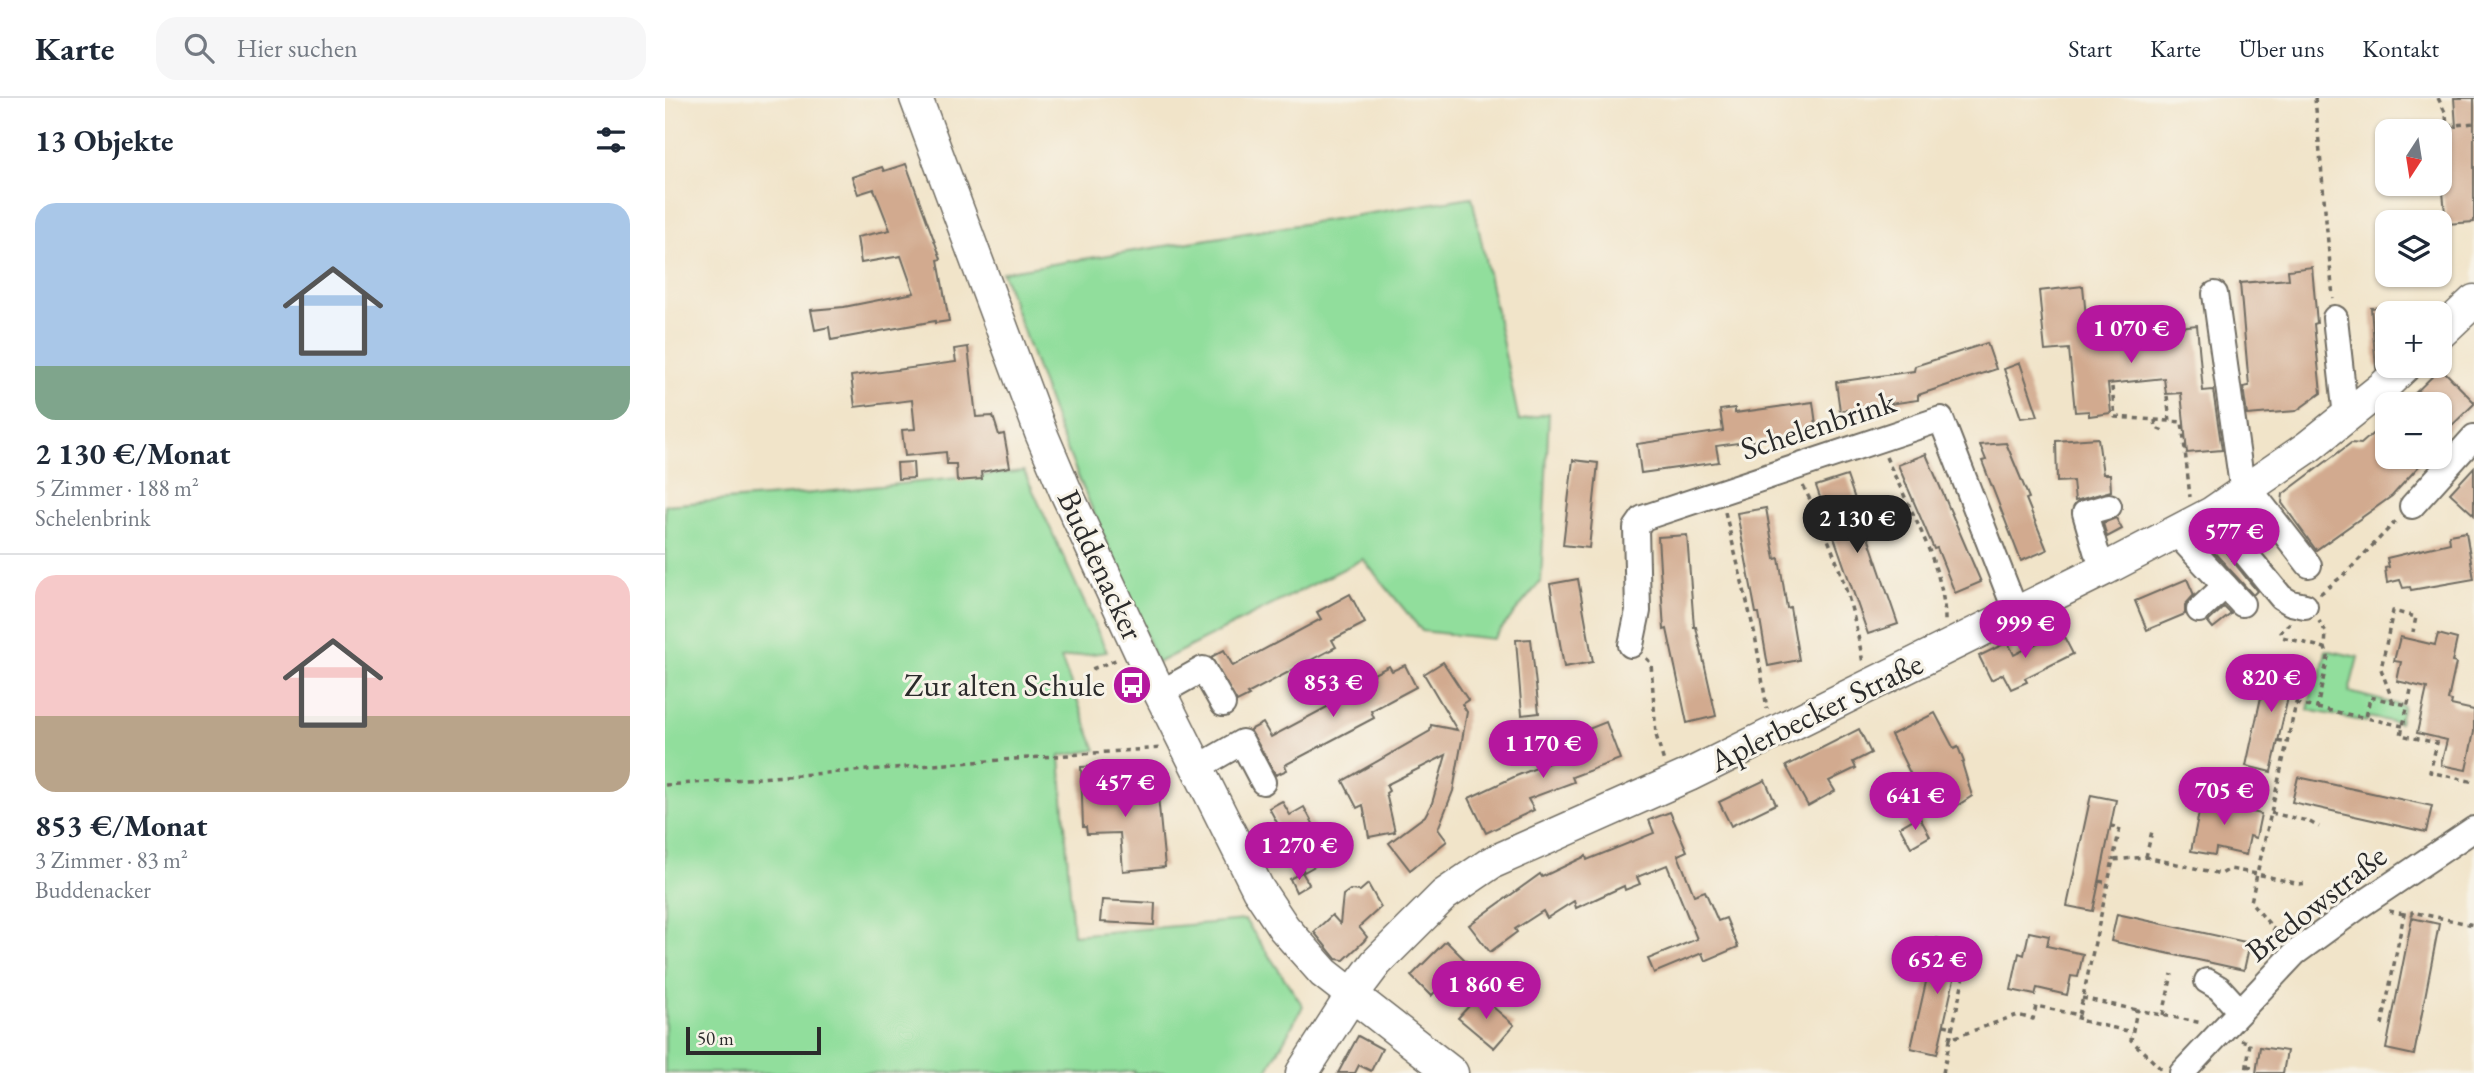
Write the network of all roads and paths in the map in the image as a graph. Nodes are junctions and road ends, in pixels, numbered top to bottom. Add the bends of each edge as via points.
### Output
1 (916, 98) edge
2 (2315, 98) edge
3 (2438, 98) edge
4 (2474, 123) edge
5 (2215, 293) dead end
6 (2474, 301) edge
7 (2335, 318) joint
8 (2452, 322) edge
9 (2391, 378) edge
10 (2112, 387) dead end
11 (2167, 396) dead end
12 (2346, 416) junction
13 (2155, 420) junction
14 (2170, 421) junction
15 (2163, 431) dead end
16 (2474, 437) edge
17 (1878, 440) junction
18 (1793, 468) junction
19 (2246, 491) junction
20 (1720, 493) junction
21 (2109, 506) dead end
22 (2201, 506) junction
23 (2412, 506) joint
24 (2174, 531) junction
25 (2309, 565) dead end
26 (2105, 569) junction
27 (2305, 606) junction
28 (2199, 610) dead end
29 (2016, 612) junction
30 (1945, 629) dead end
31 (2326, 632) dead end
32 (2413, 632) dead end
33 (1631, 645) joint
34 (2325, 648) junction
35 (1116, 660) dead end
36 (1093, 669) dead end
37 (1864, 669) dead end
38 (2290, 688) dead end
39 (2411, 690) dead end
40 (1160, 693) junction
41 (2393, 702) junction
42 (1223, 704) dead end
43 (2296, 704) junction
44 (2407, 705) junction
45 (2317, 708) junction
46 (1768, 717) dead end
47 (2366, 718) junction
48 (2403, 726) junction
49 (2278, 741) dead end
50 (2287, 743) junction
51 (1161, 748) dead end
52 (1664, 763) dead end
53 (1197, 768) junction
54 (1263, 782) dead end
55 (2474, 782) edge
56 (665, 785) edge
57 (2271, 813) junction
58 (2111, 826) dead end
59 (2319, 827) dead end
60 (2474, 829) edge
61 (2151, 831) dead end
62 (2146, 857) junction
63 (2113, 860) junction
64 (2257, 874) junction
65 (2099, 881) dead end
66 (2108, 883) junction
67 (2307, 883) dead end
68 (2474, 925) edge
69 (2295, 953) junction
70 (2091, 957) junction
71 (2100, 958) dead end
72 (1957, 969) dead end
73 (2172, 974) dead end
74 (2207, 981) dead end
75 (1352, 995) junction
76 (2083, 998) junction
77 (2137, 1010) junction
78 (2163, 1015) junction
79 (2079, 1016) junction
80 (2227, 1023) junction
81 (1944, 1025) dead end
82 (2382, 1025) dead end
83 (1953, 1027) junction
84 (2132, 1032) junction
85 (1950, 1039) junction
86 (2247, 1066) junction
87 (2257, 1068) dead end
88 (1302, 1073) edge
89 (1452, 1073) edge
90 (1943, 1073) edge
91 (2165, 1073) edge
92 (2182, 1073) edge
93 (2246, 1073) edge

1 - 40 main road, Buddenacker via 1041,433
2 - 7 path
3 - 4 path via 2448,127
5 - 19 street
6 - 8 main road
7 - 12 street
9 - 12 main road, Aplerbecker Straße
10 - 13 path via 2115,417
11 - 14 path
12 - 19 main road, Aplerbecker Straße
13 - 14 path
13 - 15 path via 2156,428
14 - 22 path via 2182,422
16 - 23 street
17 - 18 street, Schelenbrink
17 - 29 street, Schelenbrink via 1941,419
17 - 30 path via 1932,559 1945,602
18 - 20 street, Schelenbrink
18 - 37 path via 1832,554 1858,628
19 - 22 main road, Aplerbecker Straße
19 - 25 street
20 - 33 street, Schelenbrink via 1643,519 1636,528 1638,611
20 - 46 path via 1755,635
21 - 26 street via 2085,513
22 - 24 main road, Aplerbecker Straße
22 - 27 street via 2281,597
23 - 27 path via 2346,573
24 - 26 main road, Aplerbecker Straße
24 - 28 street via 2233,595
26 - 29 main road, Aplerbecker Straße
27 - 34 path via 2280,634
29 - 75 main road, Aplerbecker Straße via 1689,775 1491,863 1444,895 1408,929
31 - 34 path
32 - 41 path via 2416,617 2393,611 2381,669
33 - 52 path via 1651,663 1656,735
34 - 45 path via 2328,657
35 - 36 path
38 - 43 path via 2299,690
39 - 44 path
40 - 42 street via 1203,669
40 - 53 main road, Buddenacker
41 - 44 path
41 - 47 path via 2370,697
43 - 45 path
43 - 50 path
44 - 48 path
45 - 47 path
47 - 48 path
48 - 55 path via 2401,735 2437,743 2430,772
49 - 50 path
50 - 57 path
51 - 56 path
53 - 54 street via 1242,742
53 - 75 main road, Buddenacker via 1258,889 1318,966
57 - 59 path
57 - 64 path
58 - 63 path via 2120,828
60 - 69 street, Bredowstraße
61 - 62 path
62 - 63 path
62 - 64 path via 2221,874 2230,869
63 - 66 path
64 - 67 path
64 - 69 path via 2251,902
65 - 66 path
66 - 70 path
68 - 82 path via 2404,914
69 - 80 street, Bredowstraße
70 - 71 path
70 - 76 path
72 - 83 path via 1965,971
73 - 78 path
74 - 80 street via 2219,988
75 - 88 main road, Aplerbecker Straße
75 - 89 main road, Buddenacker
76 - 77 path
76 - 79 path
77 - 78 path
77 - 84 path
78 - 80 path
79 - 84 path via 2078,1020
79 - 85 path via 2036,1006 2033,1019 2017,1015
80 - 86 path via 2250,1043
80 - 92 street, Bredowstraße
81 - 83 path
83 - 85 path
84 - 91 path via 2130,1040
85 - 90 path
86 - 87 path
86 - 93 path

